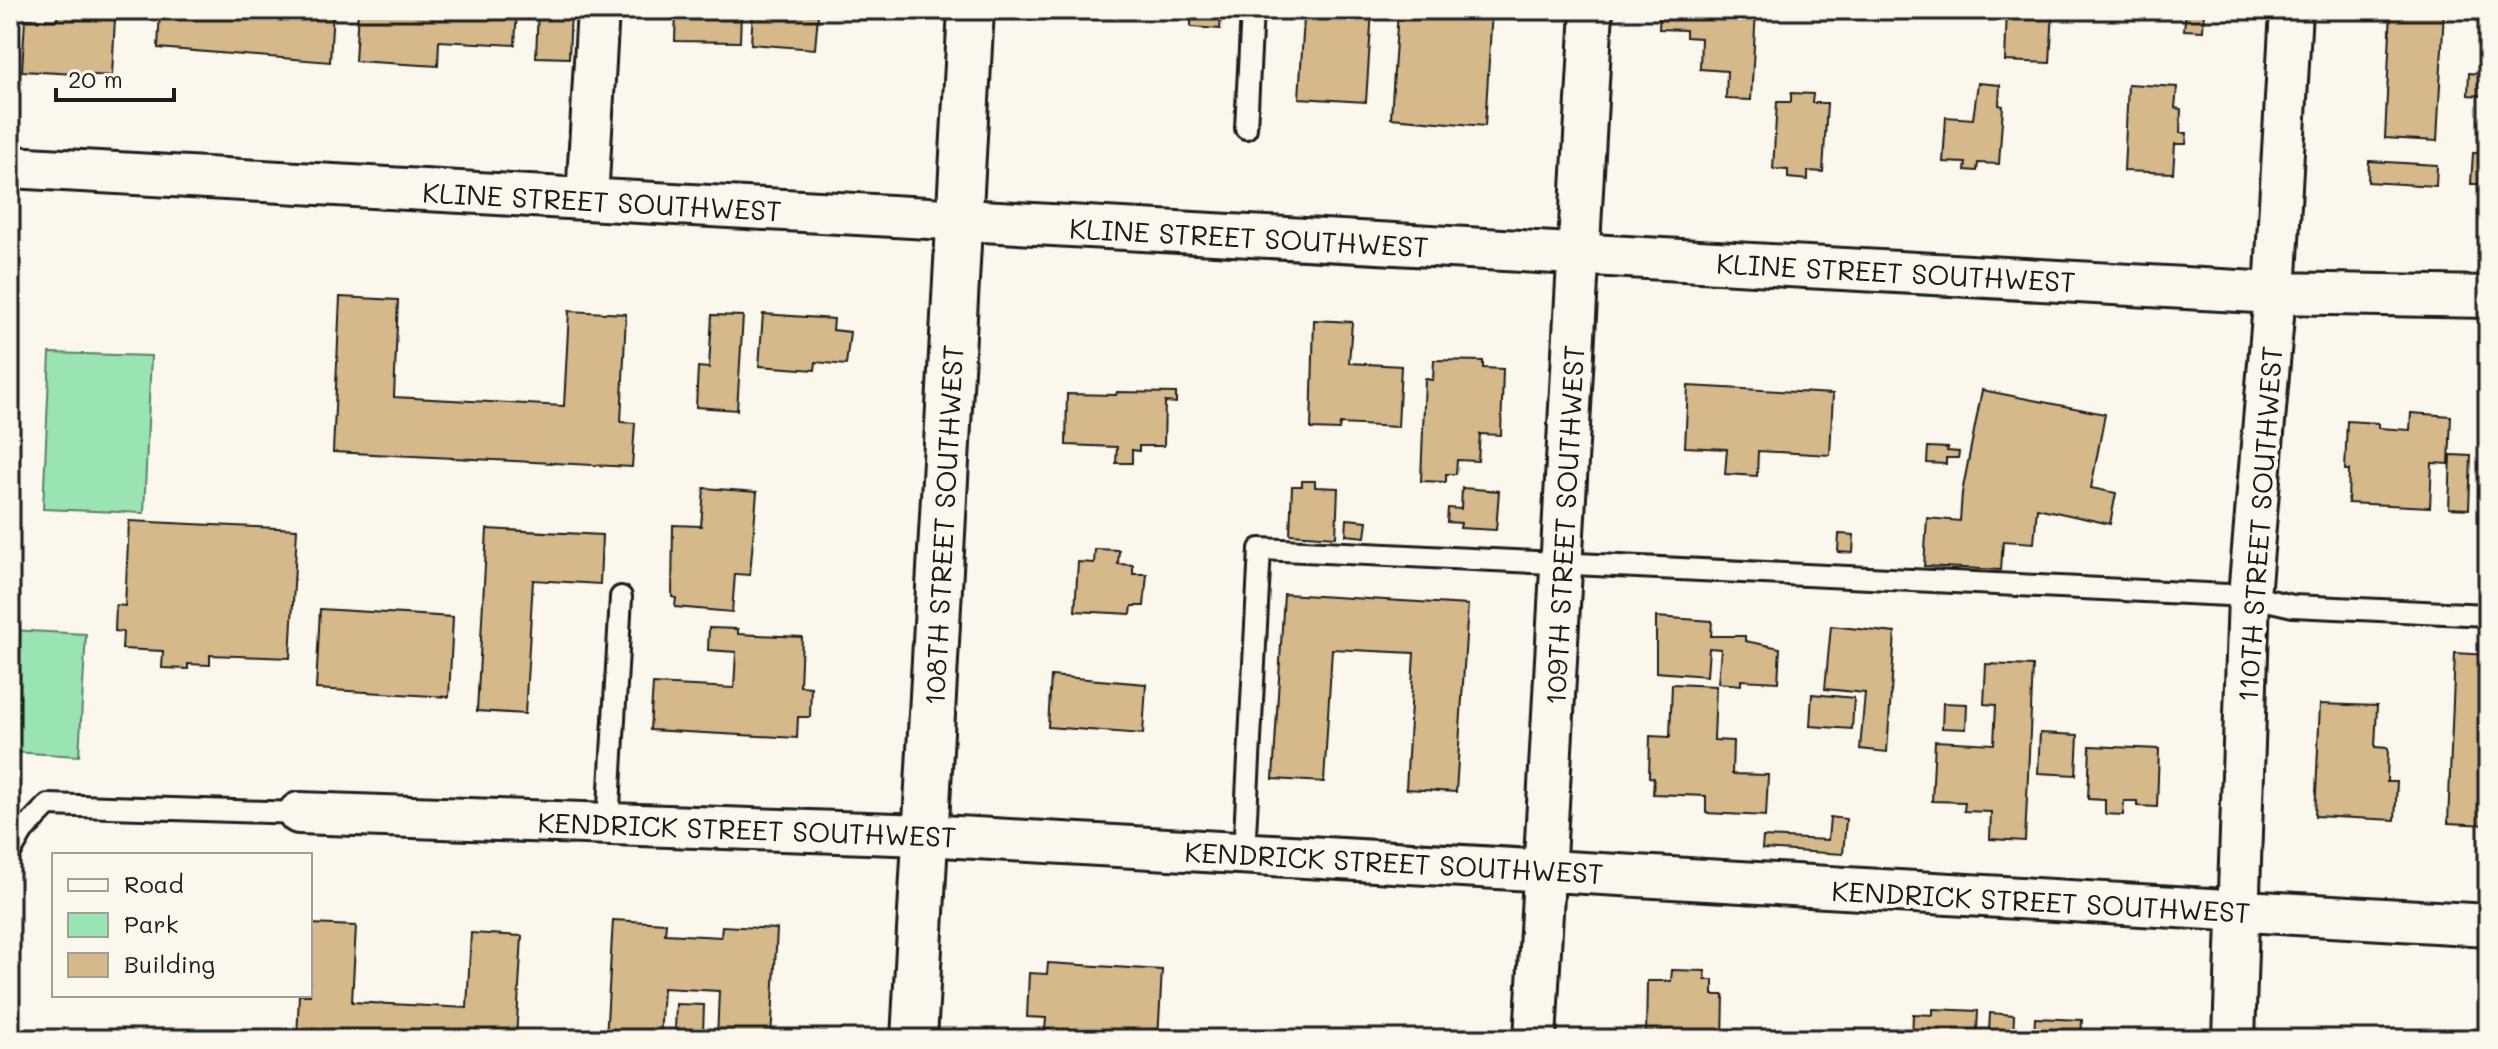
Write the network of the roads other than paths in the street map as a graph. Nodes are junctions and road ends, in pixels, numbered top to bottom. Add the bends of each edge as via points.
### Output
1 (598, 10) edge
2 (971, 10) edge
3 (1252, 10) edge
4 (1592, 10) edge
5 (2291, 10) edge
6 (1246, 128) dead end
7 (10, 167) edge
8 (587, 199) junction
9 (960, 223) junction
10 (1578, 254) junction
11 (2275, 293) junction
12 (2488, 297) edge
13 (1562, 562) junction
14 (2249, 596) junction
15 (621, 597) dead end
16 (2488, 615) edge
17 (299, 813) joint
18 (608, 824) junction
19 (924, 835) junction
20 (10, 853) edge
21 (1244, 854) junction
22 (1547, 871) junction
23 (2241, 913) junction
24 (2488, 925) edge
25 (914, 1039) edge
26 (1535, 1039) edge
27 (2234, 1039) edge

1 - 8 street
2 - 9 street, 108TH STREET SOUTHWEST
3 - 6 lane
4 - 10 street, 109TH STREET SOUTHWEST
5 - 11 street, 110TH STREET SOUTHWEST
7 - 8 street, KLINE STREET SOUTHWEST
8 - 9 street, KLINE STREET SOUTHWEST
9 - 10 street, KLINE STREET SOUTHWEST
9 - 19 street, 108TH STREET SOUTHWEST
10 - 11 street, KLINE STREET SOUTHWEST
10 - 13 street, 109TH STREET SOUTHWEST
11 - 12 street, KLINE STREET SOUTHWEST
11 - 14 street, 110TH STREET SOUTHWEST
13 - 14 lane
13 - 21 lane via 1260,549
13 - 22 street, 109TH STREET SOUTHWEST
14 - 16 lane via 2293,606
14 - 23 street, 110TH STREET SOUTHWEST
15 - 18 lane
17 - 18 street, KENDRICK STREET SOUTHWEST
17 - 20 lane via 48,805
18 - 19 street, KENDRICK STREET SOUTHWEST
19 - 21 street, KENDRICK STREET SOUTHWEST
19 - 25 street, 108TH STREET SOUTHWEST
21 - 22 street, KENDRICK STREET SOUTHWEST
22 - 23 street, KENDRICK STREET SOUTHWEST
22 - 26 street, 109TH STREET SOUTHWEST
23 - 24 street, KENDRICK STREET SOUTHWEST
23 - 27 street, 110TH STREET SOUTHWEST

